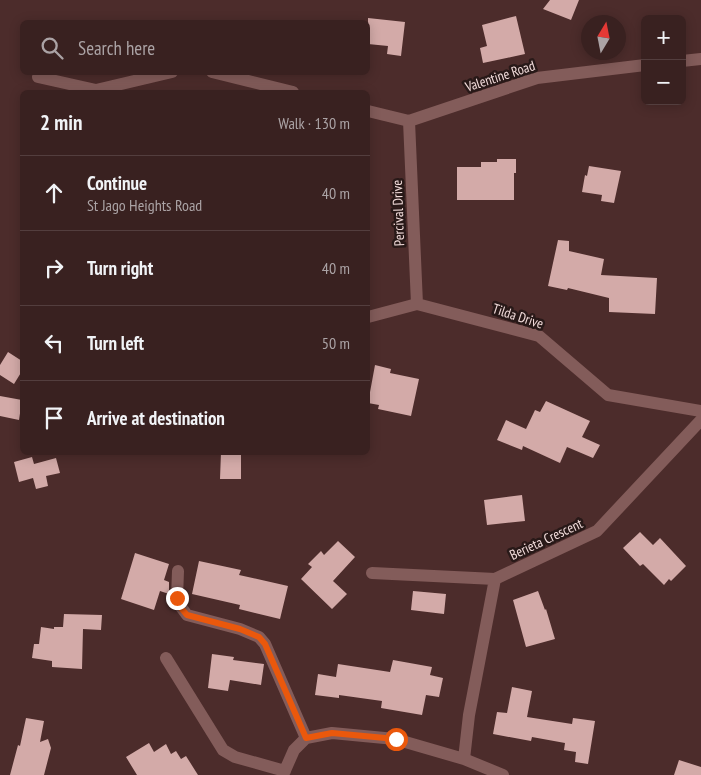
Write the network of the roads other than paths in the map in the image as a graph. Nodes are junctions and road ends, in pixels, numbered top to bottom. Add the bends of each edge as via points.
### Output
1 (701, 59) edge
2 (686, 61) edge
3 (641, 65) edge
4 (159, 75) edge
5 (224, 75) edge
6 (38, 77) dead end
7 (96, 90) edge
8 (96, 90) edge
9 (285, 90) edge
10 (370, 111) edge
11 (409, 121) junction
12 (417, 304) junction
13 (370, 316) edge
14 (701, 411) edge
15 (701, 420) edge
16 (178, 571) dead end
17 (372, 573) dead end
18 (495, 579) junction
19 (166, 658) dead end
20 (306, 738) junction
21 (464, 759) junction
22 (284, 773) edge
23 (502, 775) edge

1 - 2 street
3 - 11 street, Valentine Road via 537,78
4 - 7 street
5 - 9 street
6 - 8 street
10 - 11 street
11 - 12 street, Percival Drive
12 - 13 street, Tilda Drive
12 - 14 street, Tilda Drive via 539,336 608,395
15 - 18 street, Berieta Crescent via 598,531
16 - 20 street via 177,598 187,615 240,629 259,637 265,644
17 - 18 street
18 - 21 street via 469,715
19 - 22 street via 223,750
20 - 21 street via 332,733 396,739
20 - 22 street via 294,750
21 - 23 street

